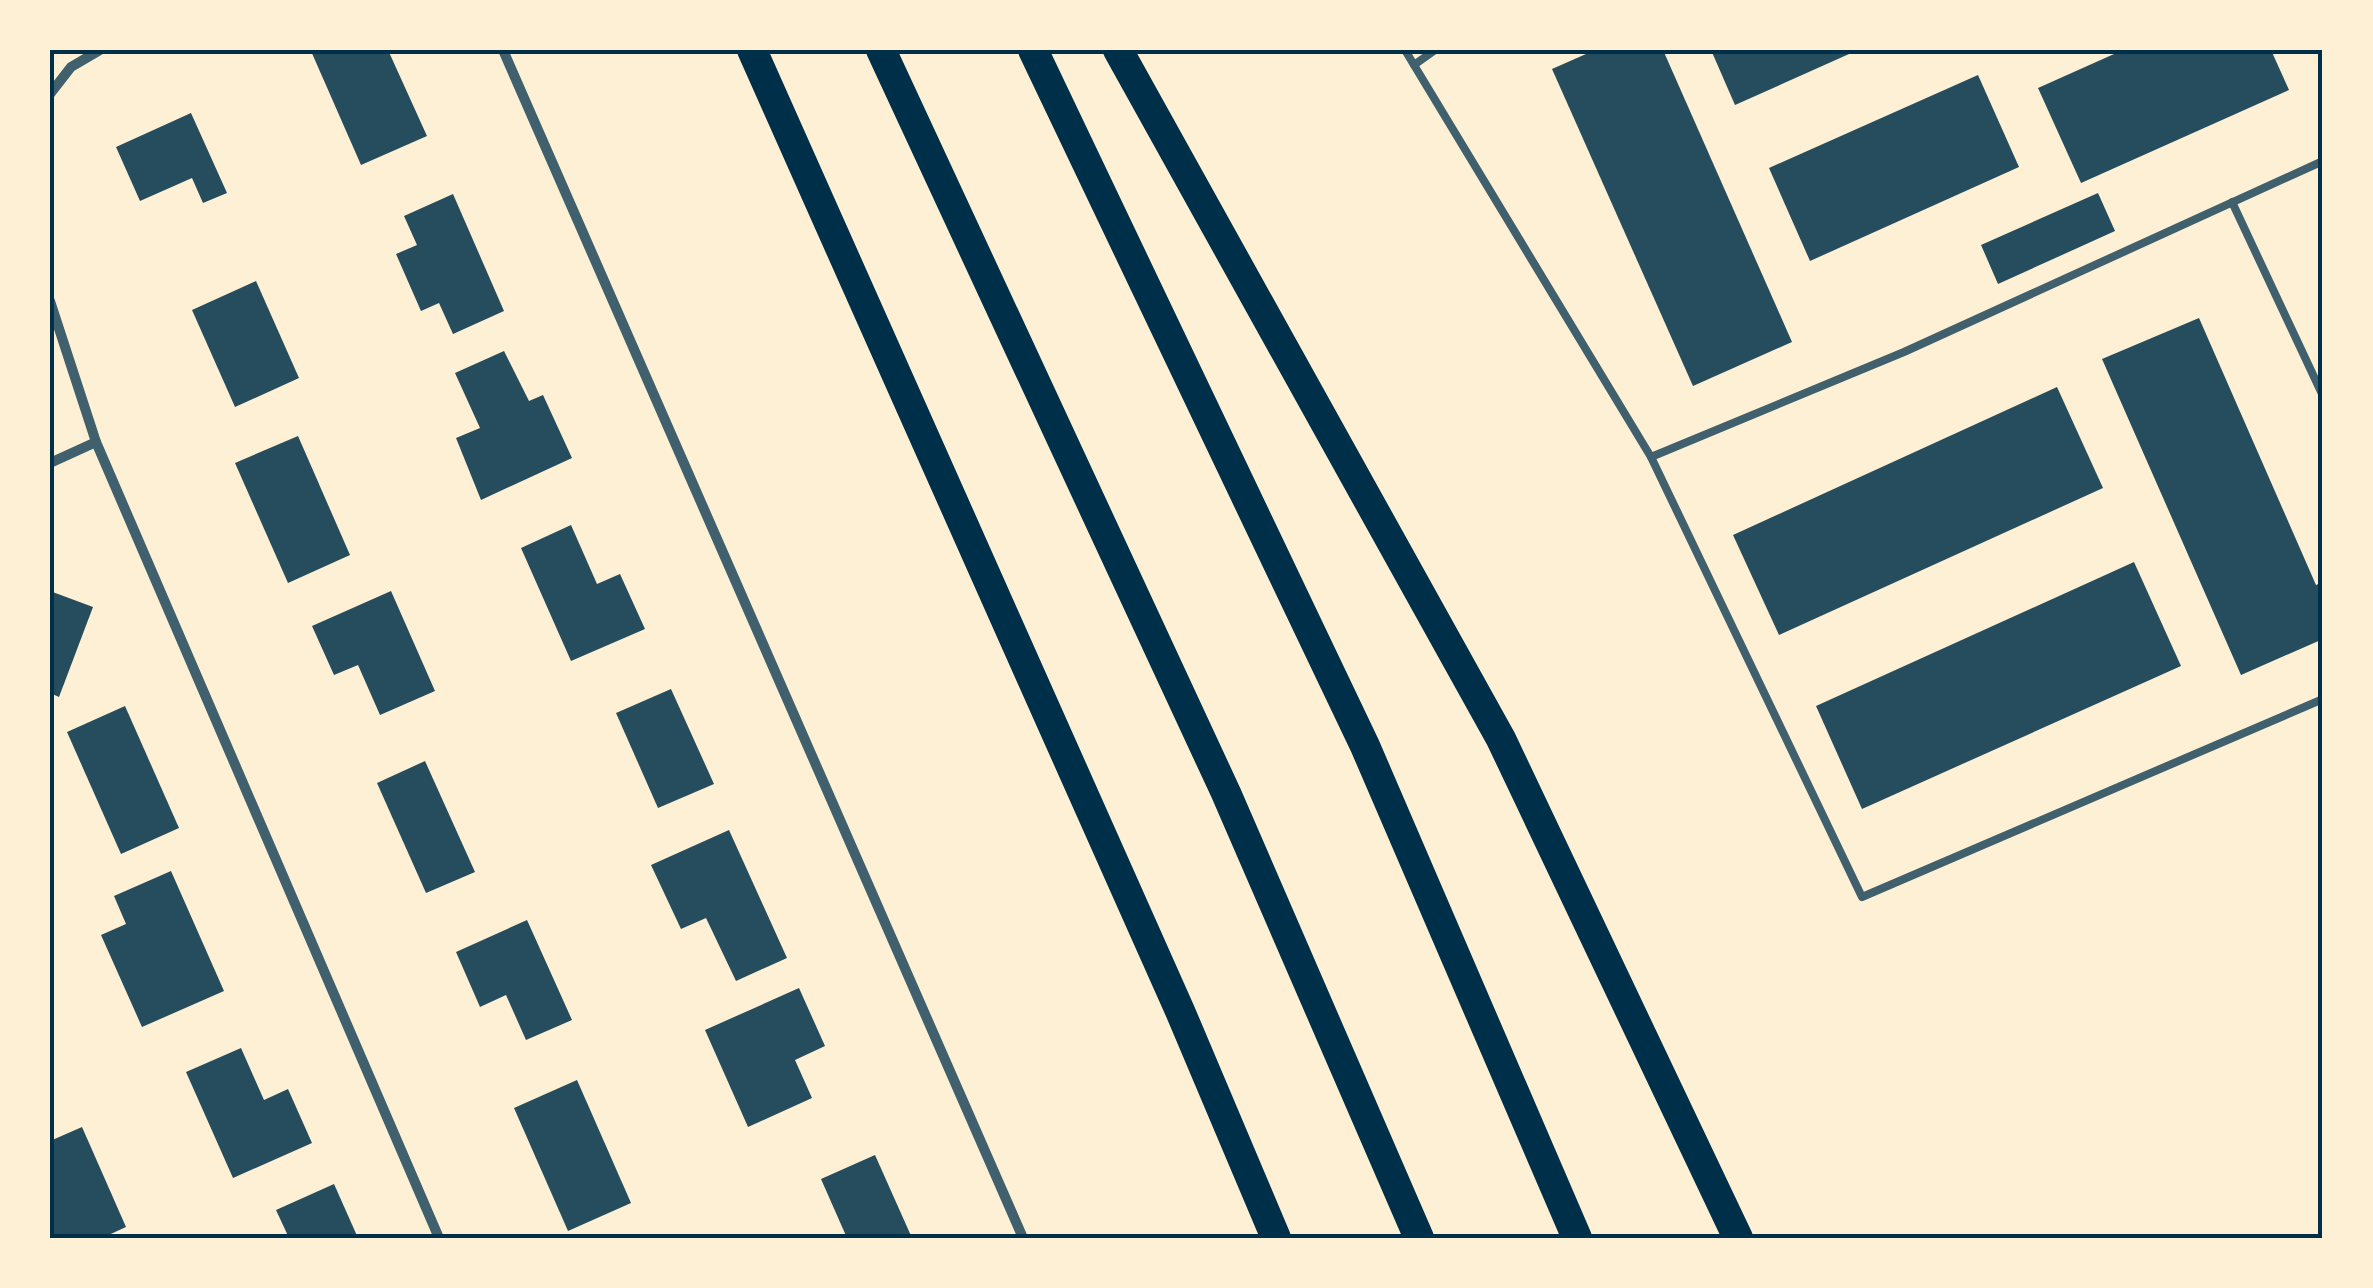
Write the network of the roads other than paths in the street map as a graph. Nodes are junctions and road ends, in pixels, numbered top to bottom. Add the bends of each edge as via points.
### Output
1 (100, 50) edge
2 (503, 50) edge
3 (752, 50) edge
4 (881, 50) edge
5 (1034, 50) edge
6 (1118, 50) edge
7 (1406, 50) edge
8 (1435, 50) edge
9 (1414, 64) junction
10 (50, 94) edge
11 (2323, 161) edge
12 (2232, 202) junction
13 (50, 301) edge
14 (2323, 396) edge
15 (96, 442) junction
16 (1651, 457) junction
17 (50, 463) edge
18 (2323, 699) edge
19 (439, 1238) edge
20 (1023, 1238) edge
21 (1276, 1238) edge
22 (1419, 1238) edge
23 (1577, 1238) edge
24 (1738, 1238) edge

1 - 10 street via 70,67
2 - 20 street
3 - 21 highway
4 - 22 highway via 1226,793
5 - 23 highway via 1365,746
6 - 24 highway via 1501,739
7 - 9 lane
8 - 9 lane
9 - 16 lane
11 - 12 lane
12 - 14 lane
12 - 16 lane via 1904,352
13 - 15 street
15 - 17 street
15 - 19 street
16 - 18 lane via 1862,897

